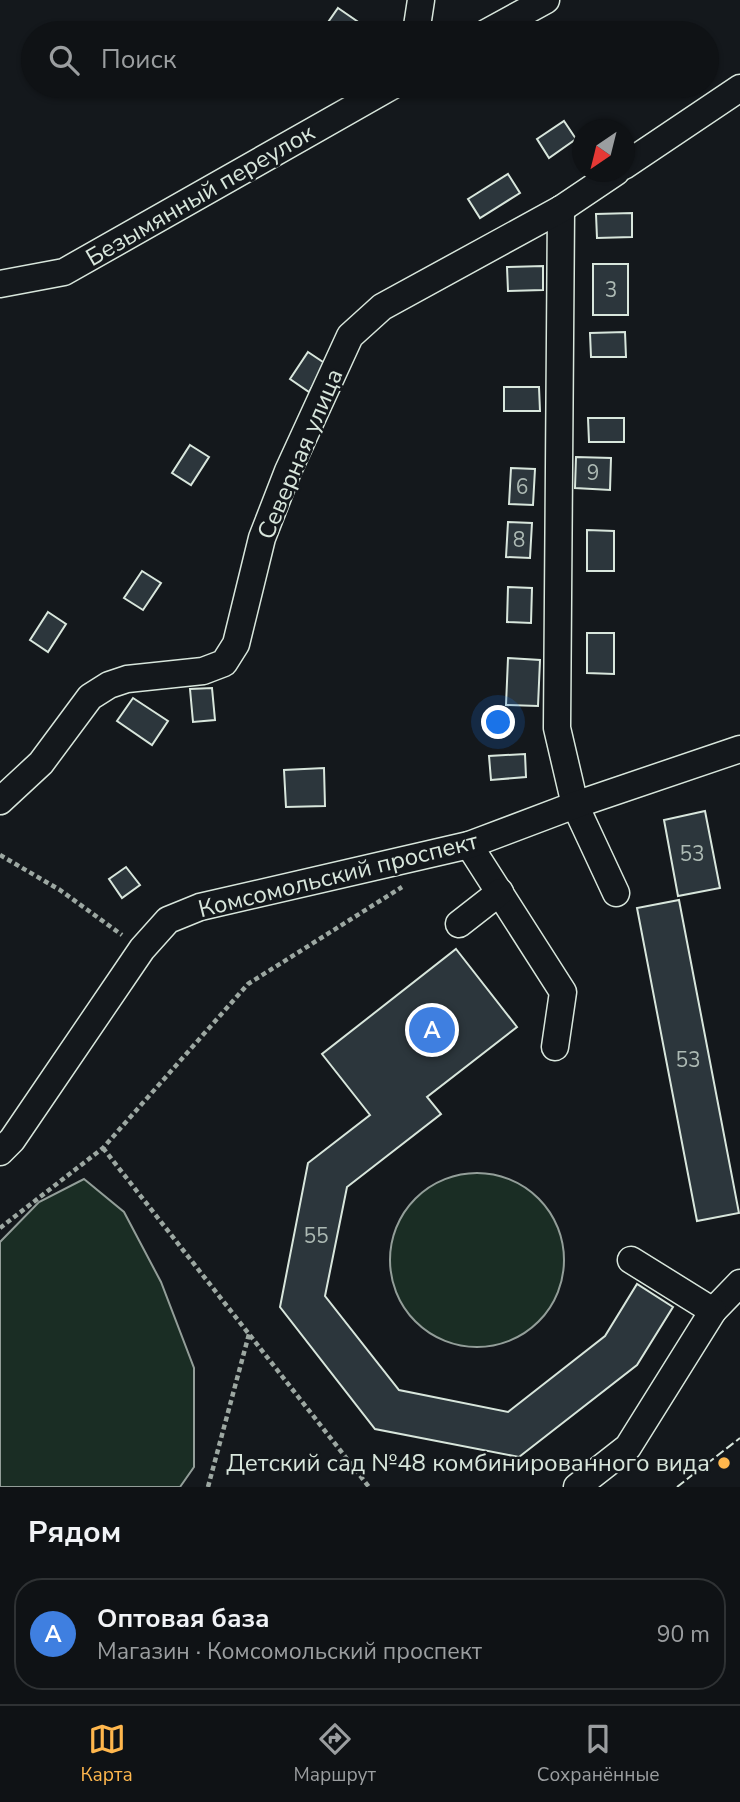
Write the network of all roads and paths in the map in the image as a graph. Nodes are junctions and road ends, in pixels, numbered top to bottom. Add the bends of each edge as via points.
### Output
1 (421, 0) edge
2 (546, 0) edge
3 (418, 21) edge
4 (508, 21) edge
5 (740, 88) edge
6 (371, 98) edge
7 (635, 159) edge
8 (601, 182) edge
9 (561, 209) junction
10 (0, 284) edge
11 (740, 749) edge
12 (0, 801) edge
13 (575, 805) junction
14 (470, 845) junction
15 (0, 855) edge
16 (411, 882) dead end
17 (500, 892) junction
18 (616, 893) dead end
19 (459, 924) dead end
20 (142, 948) junction
21 (555, 1047) dead end
22 (103, 1148) junction
23 (0, 1152) edge
24 (0, 1228) edge
25 (631, 1260) dead end
26 (740, 1283) edge
27 (713, 1311) junction
28 (249, 1334) junction
29 (208, 1487) edge
30 (369, 1487) edge
31 (577, 1487) edge

1 - 3 street
2 - 4 street
5 - 7 street
6 - 10 street, Безымянный переулок via 64,272
8 - 9 street, Северная улица
9 - 12 street, Северная улица via 382,307 350,336 262,538 236,644 224,663 203,671 108,685 90,697 41,763
9 - 13 street via 557,728
11 - 13 street, Комсомольский проспект
13 - 14 street, Комсомольский проспект
13 - 18 street
14 - 17 street
14 - 20 street, Комсомольский проспект via 200,907 167,920
15 - 20 path via 60,890
16 - 22 path via 248,984
17 - 19 street
17 - 21 street via 563,992
20 - 23 street, Комсомольский проспект
22 - 24 path
22 - 28 path
25 - 27 street
26 - 27 street
27 - 31 street via 628,1447
28 - 29 path
28 - 30 path

